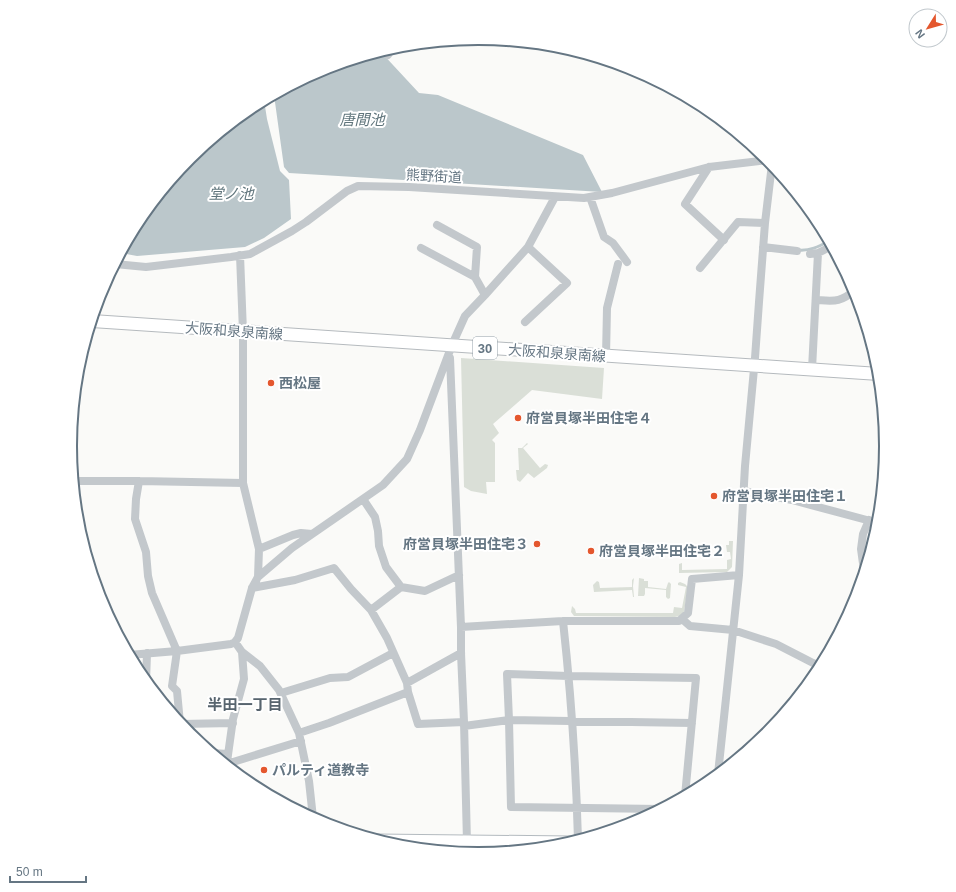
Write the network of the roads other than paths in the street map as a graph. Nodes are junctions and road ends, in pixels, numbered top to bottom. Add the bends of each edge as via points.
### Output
1 (761, 161) edge
2 (709, 167) junction
3 (771, 173) edge
4 (556, 197) junction
5 (590, 197) junction
6 (765, 223) junction
7 (437, 225) dead end
8 (724, 240) junction
9 (528, 247) junction
10 (763, 247) junction
11 (421, 248) dead end
12 (826, 248) edge
13 (797, 251) dead end
14 (240, 256) junction
15 (627, 262) dead end
16 (618, 264) dead end
17 (120, 265) edge
18 (700, 268) dead end
19 (475, 277) junction
20 (849, 294) edge
21 (485, 295) junction
22 (816, 300) junction
23 (97, 321) edge
24 (525, 322) dead end
25 (243, 332) junction
26 (451, 349) junction
27 (606, 356) junction
28 (755, 365) junction
29 (812, 369) junction
30 (872, 373) edge
31 (79, 481) edge
32 (139, 481) junction
33 (244, 483) junction
34 (744, 491) junction
35 (363, 499) junction
36 (869, 520) joint
37 (312, 534) junction
38 (259, 549) junction
39 (863, 558) edge
40 (459, 575) junction
41 (739, 575) junction
42 (258, 577) junction
43 (401, 587) junction
44 (252, 588) junction
45 (372, 610) junction
46 (682, 619) junction
47 (563, 621) junction
48 (461, 627) junction
49 (733, 630) junction
50 (236, 642) junction
51 (177, 651) junction
52 (242, 652) junction
53 (393, 652) junction
54 (147, 653) junction
55 (461, 653) junction
56 (136, 654) edge
57 (814, 664) edge
58 (146, 671) edge
59 (569, 676) junction
60 (407, 683) junction
61 (408, 692) junction
62 (281, 693) junction
63 (179, 712) edge
64 (509, 720) junction
65 (572, 721) junction
66 (233, 723) junction
67 (692, 723) junction
68 (189, 724) edge
69 (464, 724) junction
70 (299, 733) junction
71 (301, 741) junction
72 (222, 754) edge
73 (228, 754) junction
74 (227, 758) edge
75 (232, 762) edge
76 (719, 766) edge
77 (686, 788) edge
78 (577, 807) junction
79 (649, 809) edge
80 (312, 811) edge
81 (578, 834) edge
82 (409, 841) edge
83 (467, 842) junction
84 (540, 842) edge

1 - 2 street, 熊野街道
2 - 5 street, 熊野街道
2 - 8 street via 685,204
3 - 6 street
4 - 5 street, 熊野街道
4 - 9 street
4 - 14 street, 熊野街道 via 358,186 347,191 292,231 250,254
5 - 15 street via 604,237 613,243
6 - 8 street via 738,222
6 - 10 street
7 - 19 street via 477,247
8 - 18 street
9 - 21 street
9 - 24 street via 567,283
10 - 13 street
10 - 28 street
11 - 19 street
12 - 22 street via 814,254
14 - 17 street, 熊野街道 via 146,267
14 - 25 street
16 - 27 street via 607,308
19 - 21 street
20 - 22 street via 835,301
21 - 26 street via 465,316
22 - 29 street
23 - 25 main road, 大阪和泉泉南線 / 30
25 - 26 main road, 大阪和泉泉南線 / 30
25 - 33 street
26 - 27 main road, 大阪和泉泉南線 / 30
26 - 35 street via 407,459 383,485
26 - 40 street
27 - 28 main road, 大阪和泉泉南線 / 30
28 - 29 main road, 大阪和泉泉南線 / 30
28 - 34 street
29 - 30 main road, 大阪和泉泉南線 / 30
31 - 32 street
32 - 33 street
32 - 51 street via 135,520 146,552 152,593
33 - 38 street
34 - 36 street via 792,500
34 - 41 street
35 - 37 street
35 - 43 street via 375,517 379,546 386,567
36 - 39 street via 863,534
37 - 38 street via 293,535
37 - 42 street
38 - 42 street
40 - 43 street via 425,591
40 - 48 street
41 - 46 street via 692,579 688,613
41 - 49 street
42 - 44 street
43 - 45 street
44 - 45 street via 295,580 334,568
44 - 50 street
45 - 53 street
46 - 47 street
46 - 49 street via 690,626
47 - 48 street
47 - 59 street
48 - 55 street
49 - 57 street via 776,644
49 - 76 street
50 - 51 street
50 - 52 street
51 - 54 street
51 - 63 street via 172,686 177,692
52 - 62 street via 260,666
52 - 66 street via 244,680
53 - 60 street
53 - 62 street via 348,677 330,678
54 - 56 street
54 - 58 street
55 - 60 street
55 - 69 street
59 - 64 street via 506,674
59 - 65 street
59 - 67 street via 696,678
60 - 61 street
61 - 69 street via 418,724
61 - 70 street
62 - 70 street
64 - 65 street
64 - 69 street
64 - 78 street via 511,807
65 - 67 street
65 - 78 street
66 - 68 street
66 - 73 street
67 - 77 street
69 - 83 street
70 - 71 street
71 - 75 street
71 - 80 street
72 - 73 street
73 - 74 street
78 - 79 street
78 - 81 street
82 - 83 street
83 - 84 street

